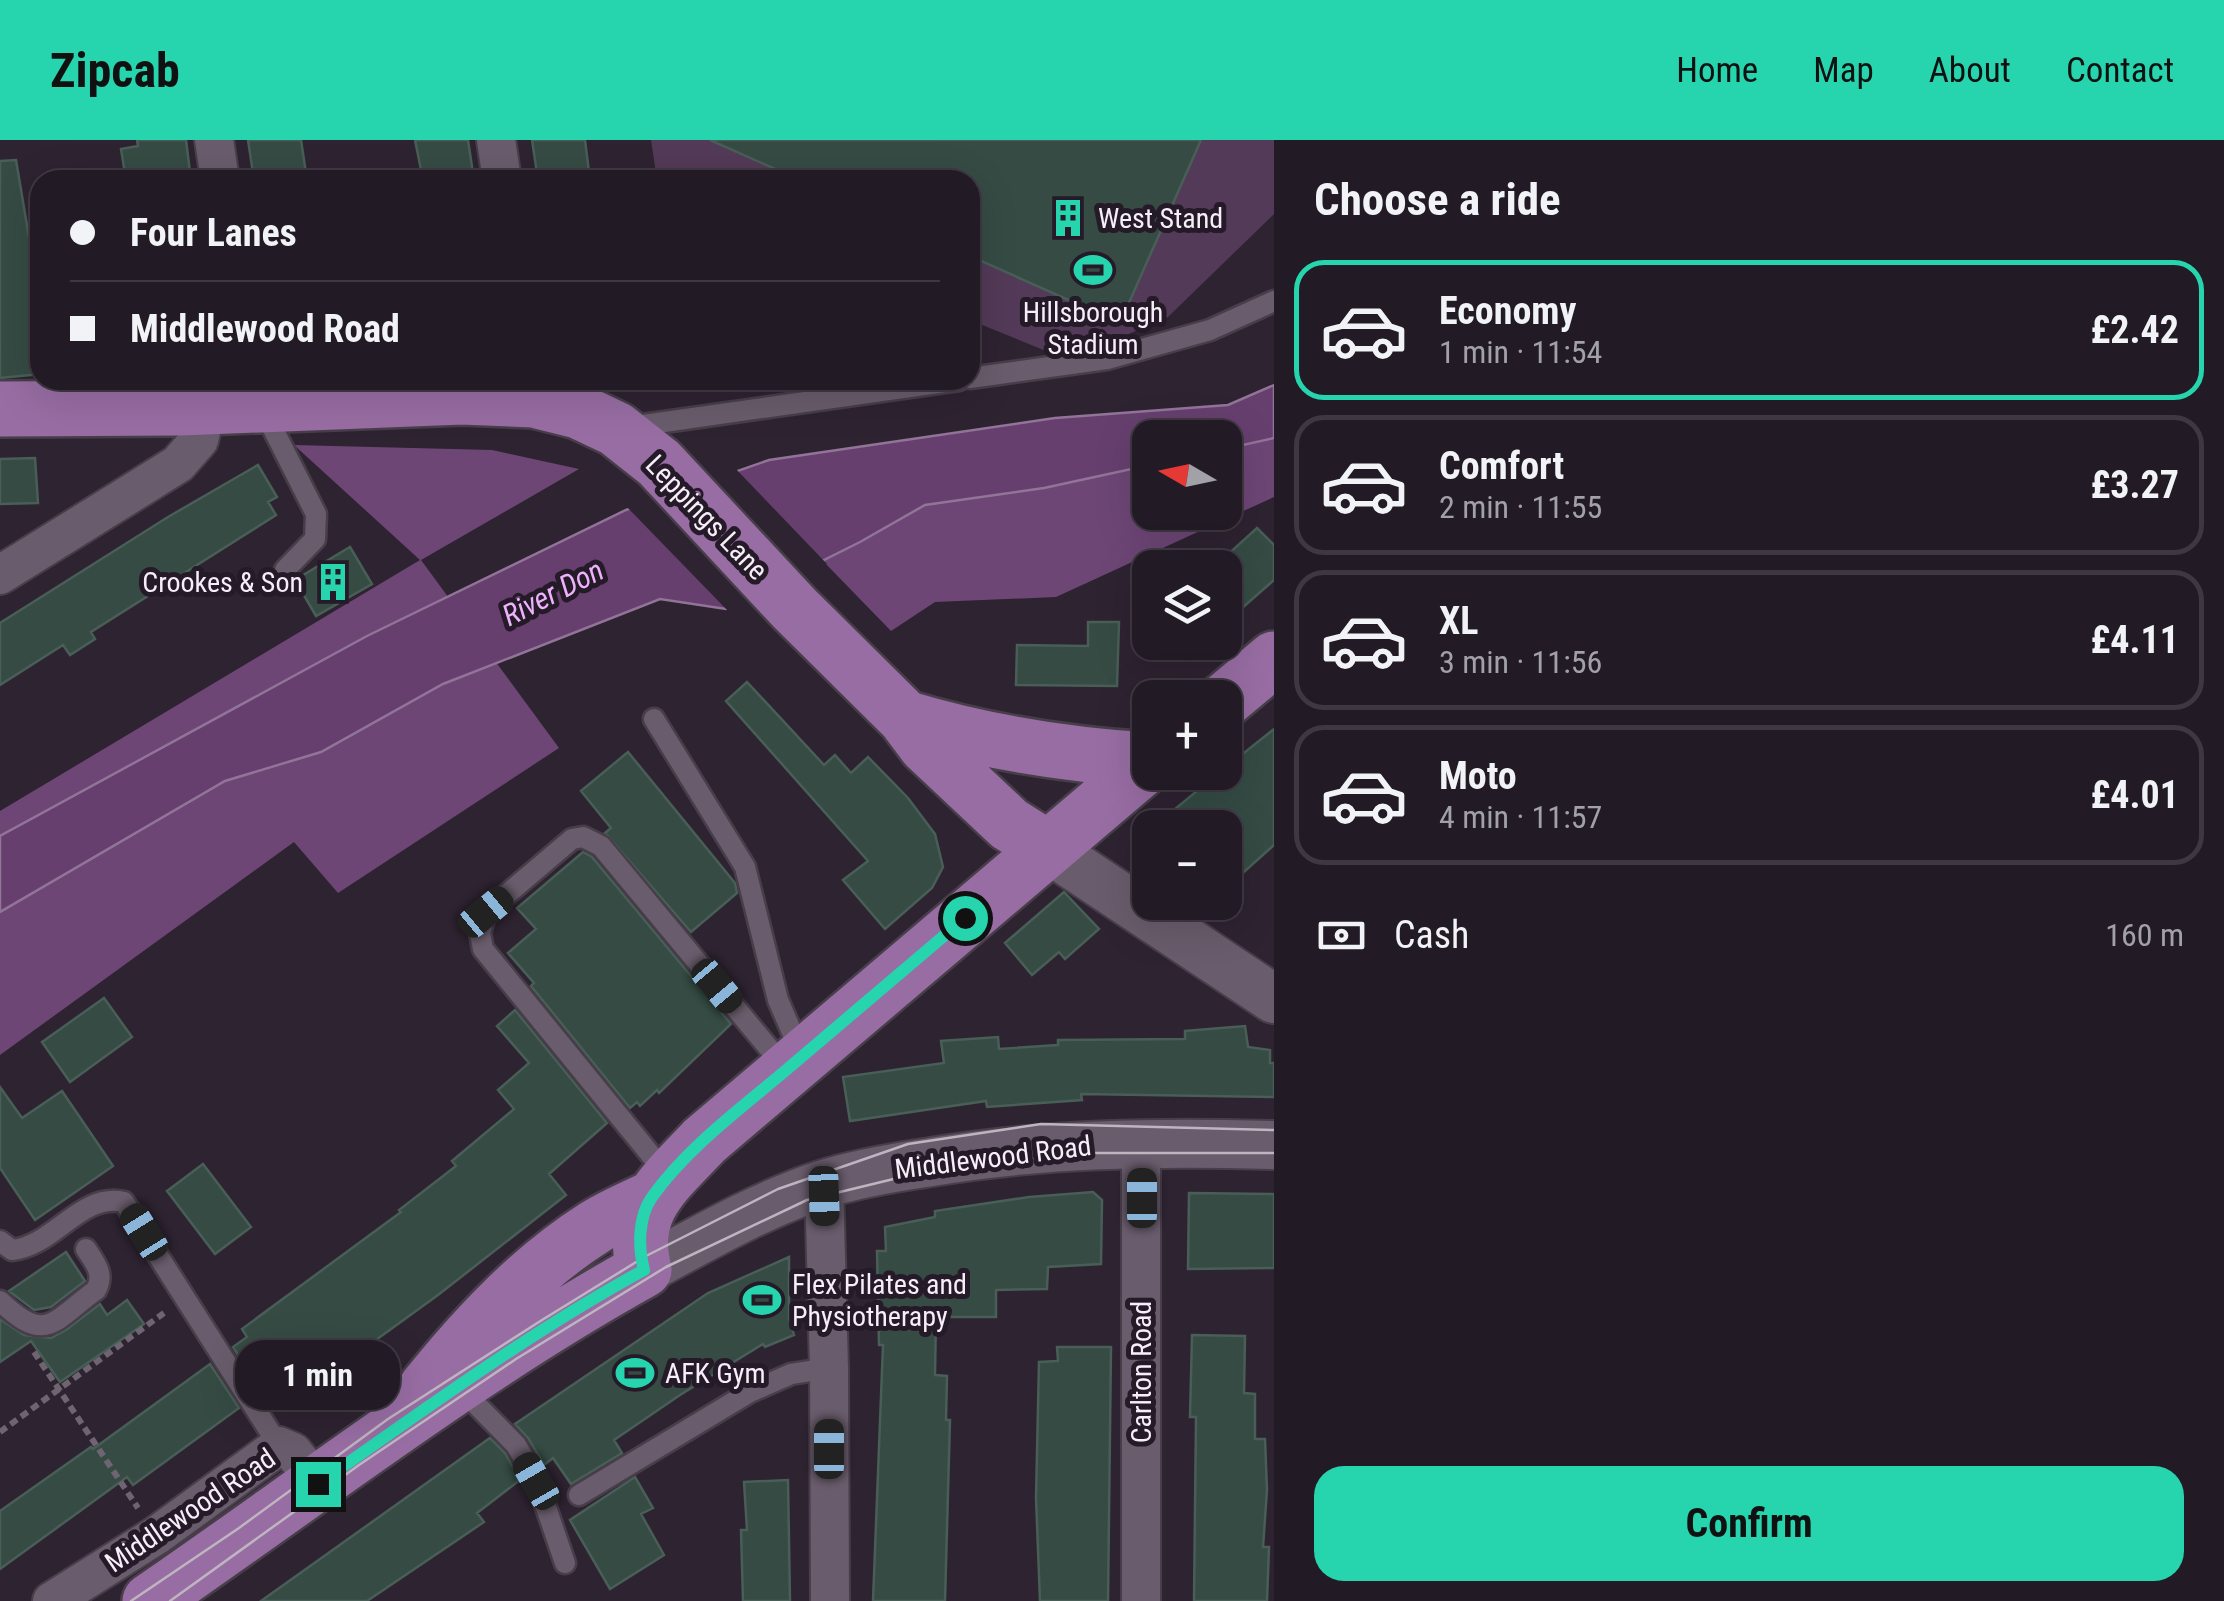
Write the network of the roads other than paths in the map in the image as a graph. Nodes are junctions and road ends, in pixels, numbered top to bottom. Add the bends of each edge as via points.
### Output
1 (214, 140) edge
2 (496, 140) edge
3 (218, 170) edge
4 (500, 170) edge
5 (1274, 301) edge
6 (980, 377) edge
7 (533, 390) edge
8 (889, 390) edge
9 (242, 399) edge
10 (0, 409) edge
11 (616, 429) junction
12 (285, 570) dead end
13 (0, 575) edge
14 (1274, 659) edge
15 (1242, 686) edge
16 (905, 718) junction
17 (654, 719) dead end
18 (1132, 759) edge
19 (1132, 776) edge
20 (1046, 848) junction
21 (1274, 999) edge
22 (794, 1063) junction
23 (1142, 1142) junction
24 (1274, 1144) edge
25 (824, 1184) junction
26 (660, 1188) junction
27 (0, 1241) edge
28 (86, 1249) dead end
29 (644, 1270) junction
30 (0, 1301) edge
31 (829, 1368) junction
32 (458, 1386) junction
33 (385, 1438) junction
34 (279, 1446) junction
35 (318, 1484) junction
36 (579, 1495) dead end
37 (565, 1563) dead end
38 (52, 1601) edge
39 (150, 1601) edge
40 (830, 1601) edge
41 (1142, 1601) edge

1 - 3 street
2 - 4 street
5 - 6 lane via 1210,330 1107,359
7 - 9 main road, Leppings Lane
7 - 11 main road, Leppings Lane
8 - 11 lane
9 - 10 main road, Leppings Lane
9 - 12 lane via 316,514 315,539
9 - 13 street via 178,464
11 - 16 main road, Leppings Lane via 659,462
14 - 15 main road
16 - 18 main road via 1018,746
16 - 20 main road, Leppings Lane via 963,783
17 - 22 lane via 745,867
19 - 20 main road
20 - 21 street, Leppings Lane
20 - 22 main road
22 - 26 main road via 704,1140
22 - 26 lane via 601,846 572,839 486,912 483,948
23 - 24 street, Middlewood Road
23 - 25 street, Middlewood Road via 957,1157
23 - 41 street, Carlton Road
25 - 29 street, Middlewood Road via 742,1216
25 - 31 street
26 - 29 main road via 642,1221
26 - 33 main road via 595,1227 485,1319
27 - 34 lane via 12,1250 28,1248 93,1204 124,1202
28 - 30 lane via 99,1270 96,1290 46,1327 30,1326
29 - 32 main road, Middlewood Road
31 - 36 lane via 791,1374 750,1392
31 - 40 street
32 - 33 main road, Middlewood Road
32 - 37 lane via 516,1445
33 - 35 main road, Middlewood Road
34 - 35 street, Middlewood Road via 293,1452
34 - 38 street, Middlewood Road
35 - 39 main road, Middlewood Road

